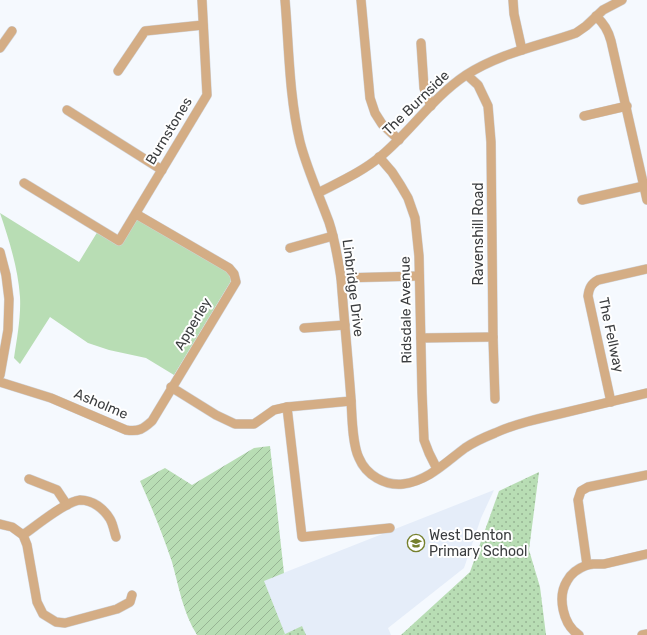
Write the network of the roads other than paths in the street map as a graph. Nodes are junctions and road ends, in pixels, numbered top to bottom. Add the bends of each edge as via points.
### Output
1 (202, 0) edge
2 (285, 0) edge
3 (361, 0) edge
4 (513, 0) edge
5 (622, 0) edge
6 (596, 16) junction
7 (203, 25) junction
8 (12, 31) dead end
9 (421, 43) dead end
10 (0, 48) edge
11 (522, 50) junction
12 (118, 71) dead end
13 (467, 75) junction
14 (431, 106) junction
15 (626, 106) junction
16 (67, 110) dead end
17 (584, 116) dead end
18 (399, 140) junction
19 (380, 157) junction
20 (162, 170) junction
21 (24, 183) dead end
22 (644, 186) junction
23 (318, 193) junction
24 (582, 200) dead end
25 (647, 200) edge
26 (136, 214) junction
27 (333, 236) junction
28 (290, 248) dead end
29 (0, 252) edge
30 (647, 269) edge
31 (419, 276) junction
32 (341, 278) junction
33 (345, 325) junction
34 (304, 328) dead end
35 (493, 337) junction
36 (421, 338) junction
37 (0, 375) edge
38 (0, 382) edge
39 (171, 387) junction
40 (647, 393) edge
41 (495, 400) dead end
42 (351, 401) junction
43 (611, 402) junction
44 (287, 407) junction
45 (438, 470) junction
46 (647, 475) edge
47 (29, 478) dead end
48 (67, 504) junction
49 (0, 524) edge
50 (390, 528) dead end
51 (23, 535) junction
52 (116, 537) dead end
53 (647, 554) edge
54 (586, 565) junction
55 (132, 595) dead end
56 (647, 634) edge
57 (579, 635) edge
58 (642, 635) edge

1 - 7 street, Burnstones
2 - 23 street, Linbridge Drive via 296,118 301,143
3 - 18 street via 370,98 382,124
4 - 11 street
5 - 6 street, The Burnside
6 - 11 street, The Burnside via 576,33
6 - 15 street via 608,31
7 - 12 street via 145,31
7 - 20 street, Burnstones via 207,95
8 - 10 street
9 - 14 street via 424,88
11 - 13 street, The Burnside via 499,58
13 - 14 street, The Burnside
13 - 35 street, Ravenshill Road via 478,85 488,106 491,142
14 - 18 street, The Burnside
15 - 17 street
15 - 22 street
16 - 20 street
18 - 19 street, The Burnside
19 - 23 street, The Burnside
19 - 31 street, Ridsdale Avenue via 402,186 415,218
20 - 26 street, Burnstones
21 - 26 street, Burnstones via 120,241
22 - 24 street
22 - 25 street
23 - 27 street, Linbridge Drive
26 - 39 street, Apperley via 229,268 236,282
27 - 28 street
27 - 32 street, Linbridge Drive
29 - 37 street via 9,300 8,330
30 - 43 street, The Fellway via 598,280 589,288 588,296
31 - 32 street
31 - 36 street, Ridsdale Avenue
32 - 33 street, Linbridge Drive
33 - 34 street
33 - 42 street, Linbridge Drive
35 - 36 street
35 - 41 street, Ravenshill Road
36 - 45 street, Ridsdale Avenue via 424,440
38 - 39 street, Asholme via 52,398 135,432 152,421
39 - 44 street via 235,424 254,424 274,410
40 - 43 street, Linbridge Drive
42 - 44 street
42 - 45 street, Linbridge Drive via 356,452 359,460 372,475 390,484 402,484
43 - 45 street, Linbridge Drive via 506,428 466,448
44 - 50 street via 302,537
46 - 54 street via 588,487 581,492 578,500
47 - 48 street via 57,490
48 - 51 street
48 - 52 street via 79,500 91,502 103,509 111,521
49 - 51 street via 12,527
51 - 55 street via 37,602 43,614 56,622 117,609 130,602
53 - 54 street via 604,564
54 - 57 street via 574,572 566,581 562,595 567,622
56 - 58 street

